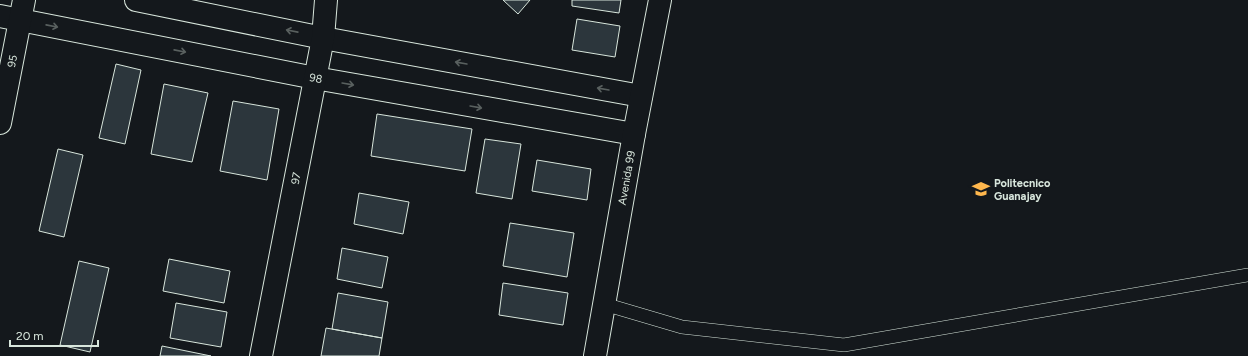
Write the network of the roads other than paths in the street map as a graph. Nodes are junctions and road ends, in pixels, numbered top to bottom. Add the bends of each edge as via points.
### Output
1 (136, 0) edge
2 (326, 0) edge
3 (660, 0) edge
4 (15, 12) edge
5 (323, 38) junction
6 (315, 78) junction
7 (641, 96) junction
8 (0, 123) edge
9 (634, 134) junction
10 (1248, 275) edge
11 (604, 304) junction
12 (261, 356) edge
13 (595, 356) edge

5 -> 1 street
2 - 5 street, 97
3 - 7 street, Avenida 99
4 -> 6 street, 98
4 - 8 street, 95
5 - 6 street, 97
7 -> 5 street
6 -> 9 street, 98
6 - 12 street, 97
7 - 9 street, Avenida 99
9 - 11 street, Avenida 99
10 - 11 lane via 844,344 682,327
11 - 13 street, Avenida 99

